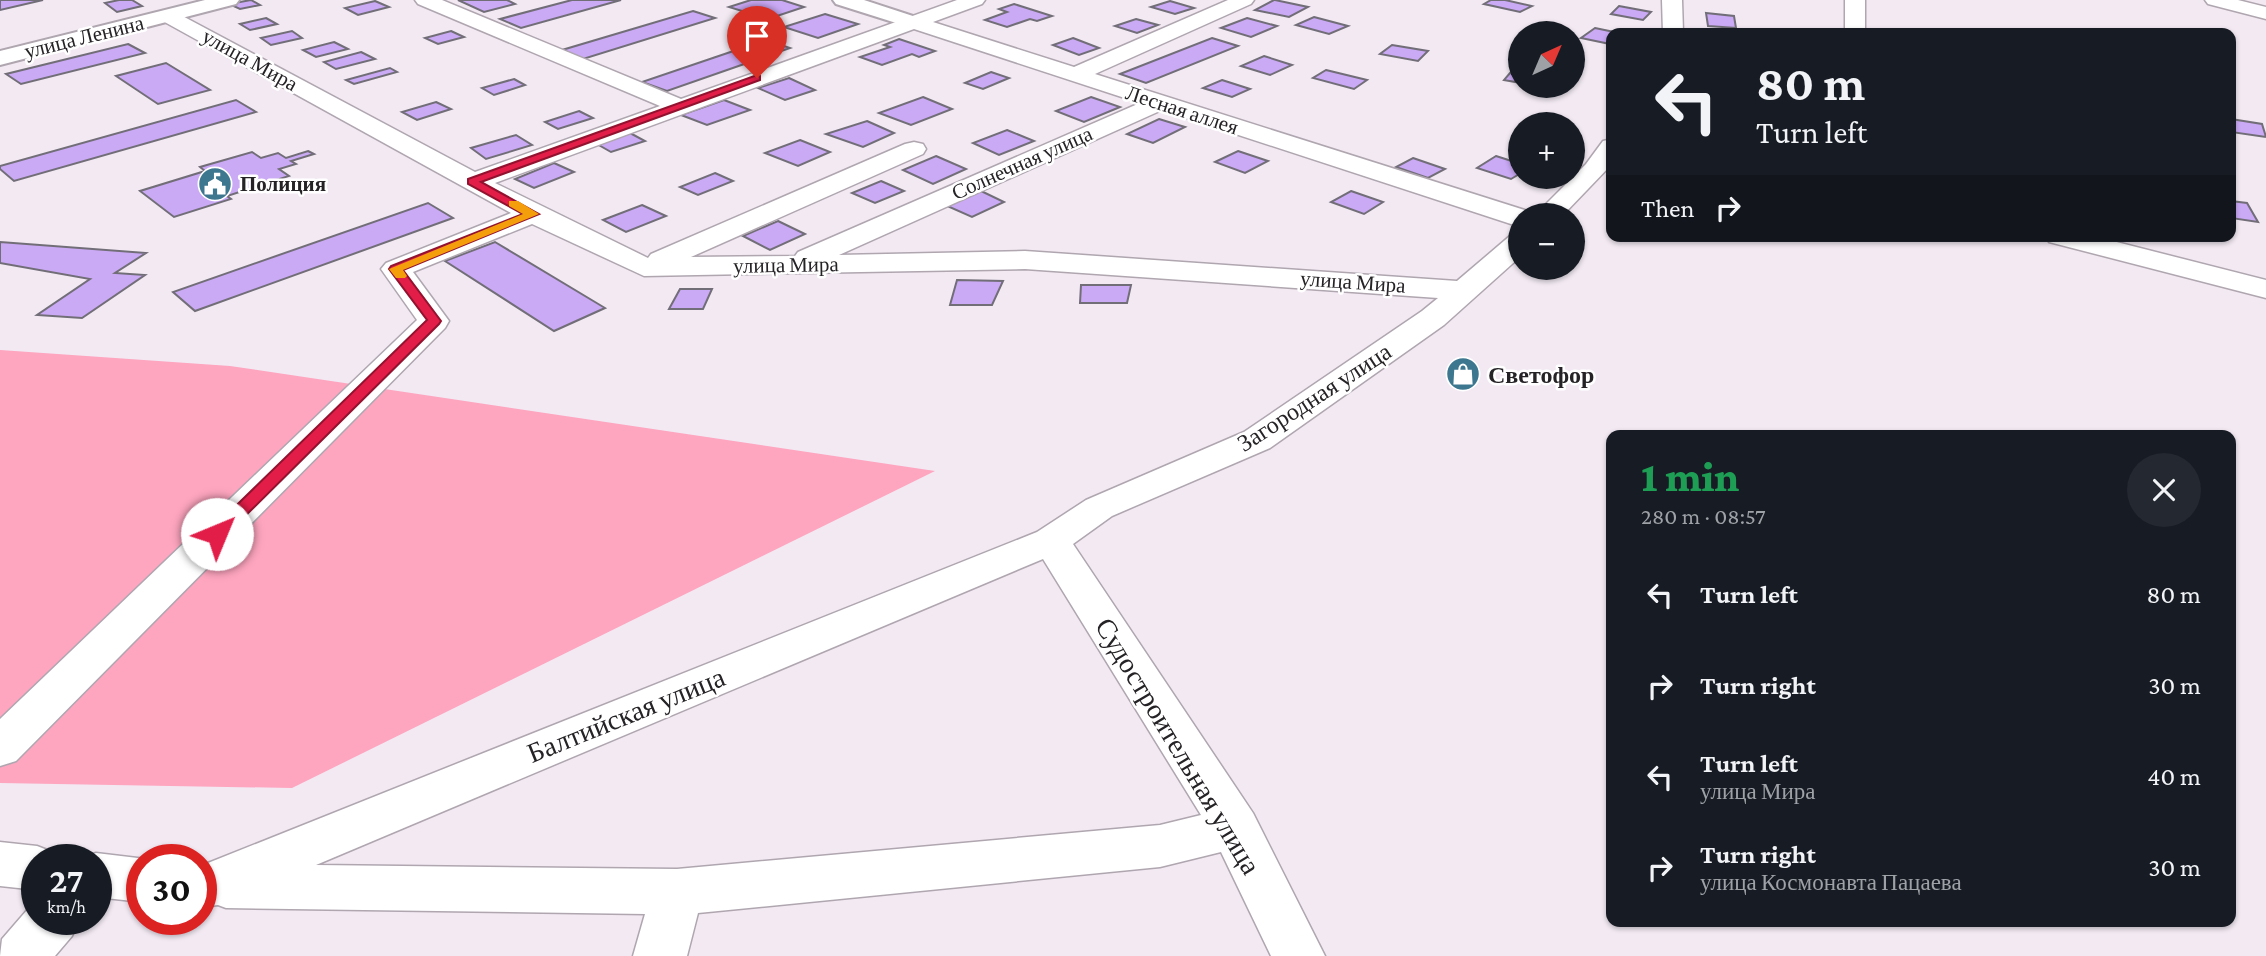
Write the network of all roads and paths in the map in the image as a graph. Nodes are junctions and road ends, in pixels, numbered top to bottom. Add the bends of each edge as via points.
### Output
1 (229, 0) edge
2 (425, 0) edge
3 (843, 0) edge
4 (975, 0) edge
5 (1244, 0) edge
6 (1672, 0) edge
7 (1855, 0) edge
8 (2215, 0) edge
9 (2266, 13) edge
10 (168, 16) junction
11 (912, 22) junction
12 (1673, 28) edge
13 (1855, 28) edge
14 (0, 58) edge
15 (1074, 75) junction
16 (1159, 103) junction
17 (679, 106) junction
18 (914, 149) dead end
19 (1606, 154) edge
20 (472, 182) junction
21 (1560, 203) edge
22 (533, 214) junction
23 (1508, 214) edge
24 (886, 223) junction
25 (2082, 242) edge
26 (1508, 253) edge
27 (968, 261) junction
28 (792, 264) junction
29 (644, 267) junction
30 (2266, 289) edge
31 (1466, 290) junction
32 (1051, 541) junction
33 (0, 748) edge
34 (1236, 828) junction
35 (0, 864) edge
36 (21, 866) edge
37 (217, 881) edge
38 (217, 886) edge
39 (677, 892) junction
40 (39, 935) edge
41 (21, 956) edge
42 (660, 956) edge
43 (1298, 956) edge

1 - 10 street, улица Ленина
2 - 17 street
3 - 11 street, Лесная аллея
4 - 11 street
5 - 15 street
6 - 12 street
7 - 13 street
8 - 9 street
10 - 14 street, улица Ленина
10 - 20 street, улица Мира
11 - 15 street, Лесная аллея
11 - 17 street
15 - 16 street, Лесная аллея
16 - 23 street, Лесная аллея
16 - 24 street, Солнечная улица
17 - 20 street
18 - 29 street
19 - 21 street
20 - 22 street, улица Мира
22 - 29 street, улица Мира
22 - 33 street via 396,269 434,321
24 - 27 street
24 - 28 street, Солнечная улица
25 - 30 street
26 - 31 street, Загородная улица
27 - 28 street, улица Мира
27 - 31 street, улица Мира via 1024,260
28 - 29 street, улица Мира
31 - 32 street, Загородная улица via 1433,318 1257,440 1099,508
32 - 34 street, Судостроительная улица
32 - 37 street, Балтийская улица
34 - 39 street via 1160,846
34 - 43 street, Судостроительная улица
35 - 36 street
38 - 39 street
39 - 42 street
40 - 41 street

